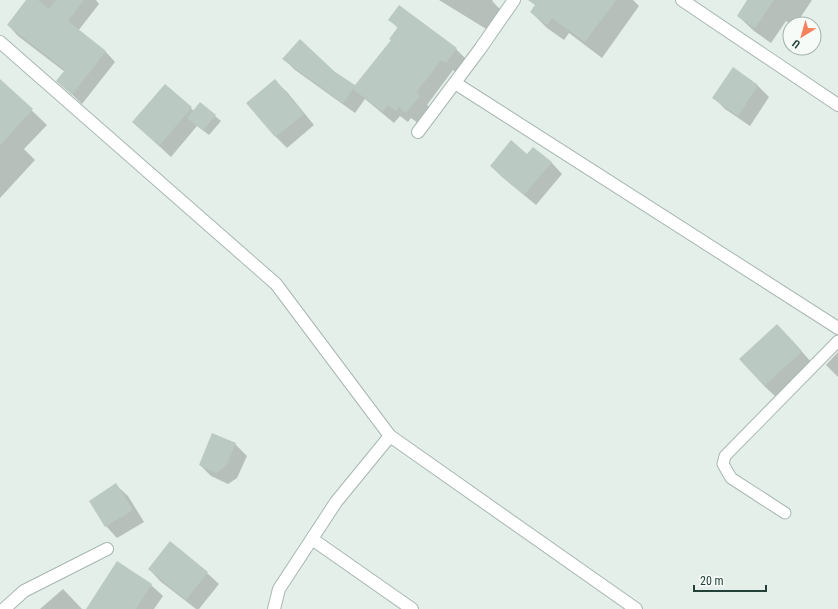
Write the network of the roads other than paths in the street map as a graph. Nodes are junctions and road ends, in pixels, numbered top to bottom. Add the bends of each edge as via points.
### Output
1 (514, 0) edge
2 (682, 0) edge
3 (0, 42) edge
4 (455, 82) junction
5 (838, 105) edge
6 (418, 132) dead end
7 (838, 328) edge
8 (838, 341) edge
9 (390, 436) junction
10 (786, 513) dead end
11 (312, 539) junction
12 (107, 549) dead end
13 (4, 609) edge
14 (274, 609) edge
15 (412, 609) edge
16 (636, 609) edge

1 - 4 street
2 - 5 street
3 - 9 street via 276,284
4 - 6 street
4 - 7 street
8 - 10 lane via 725,456 723,464 731,478
9 - 11 street via 336,502
9 - 16 street
11 - 14 street via 279,589
11 - 15 street
12 - 13 street via 24,591

